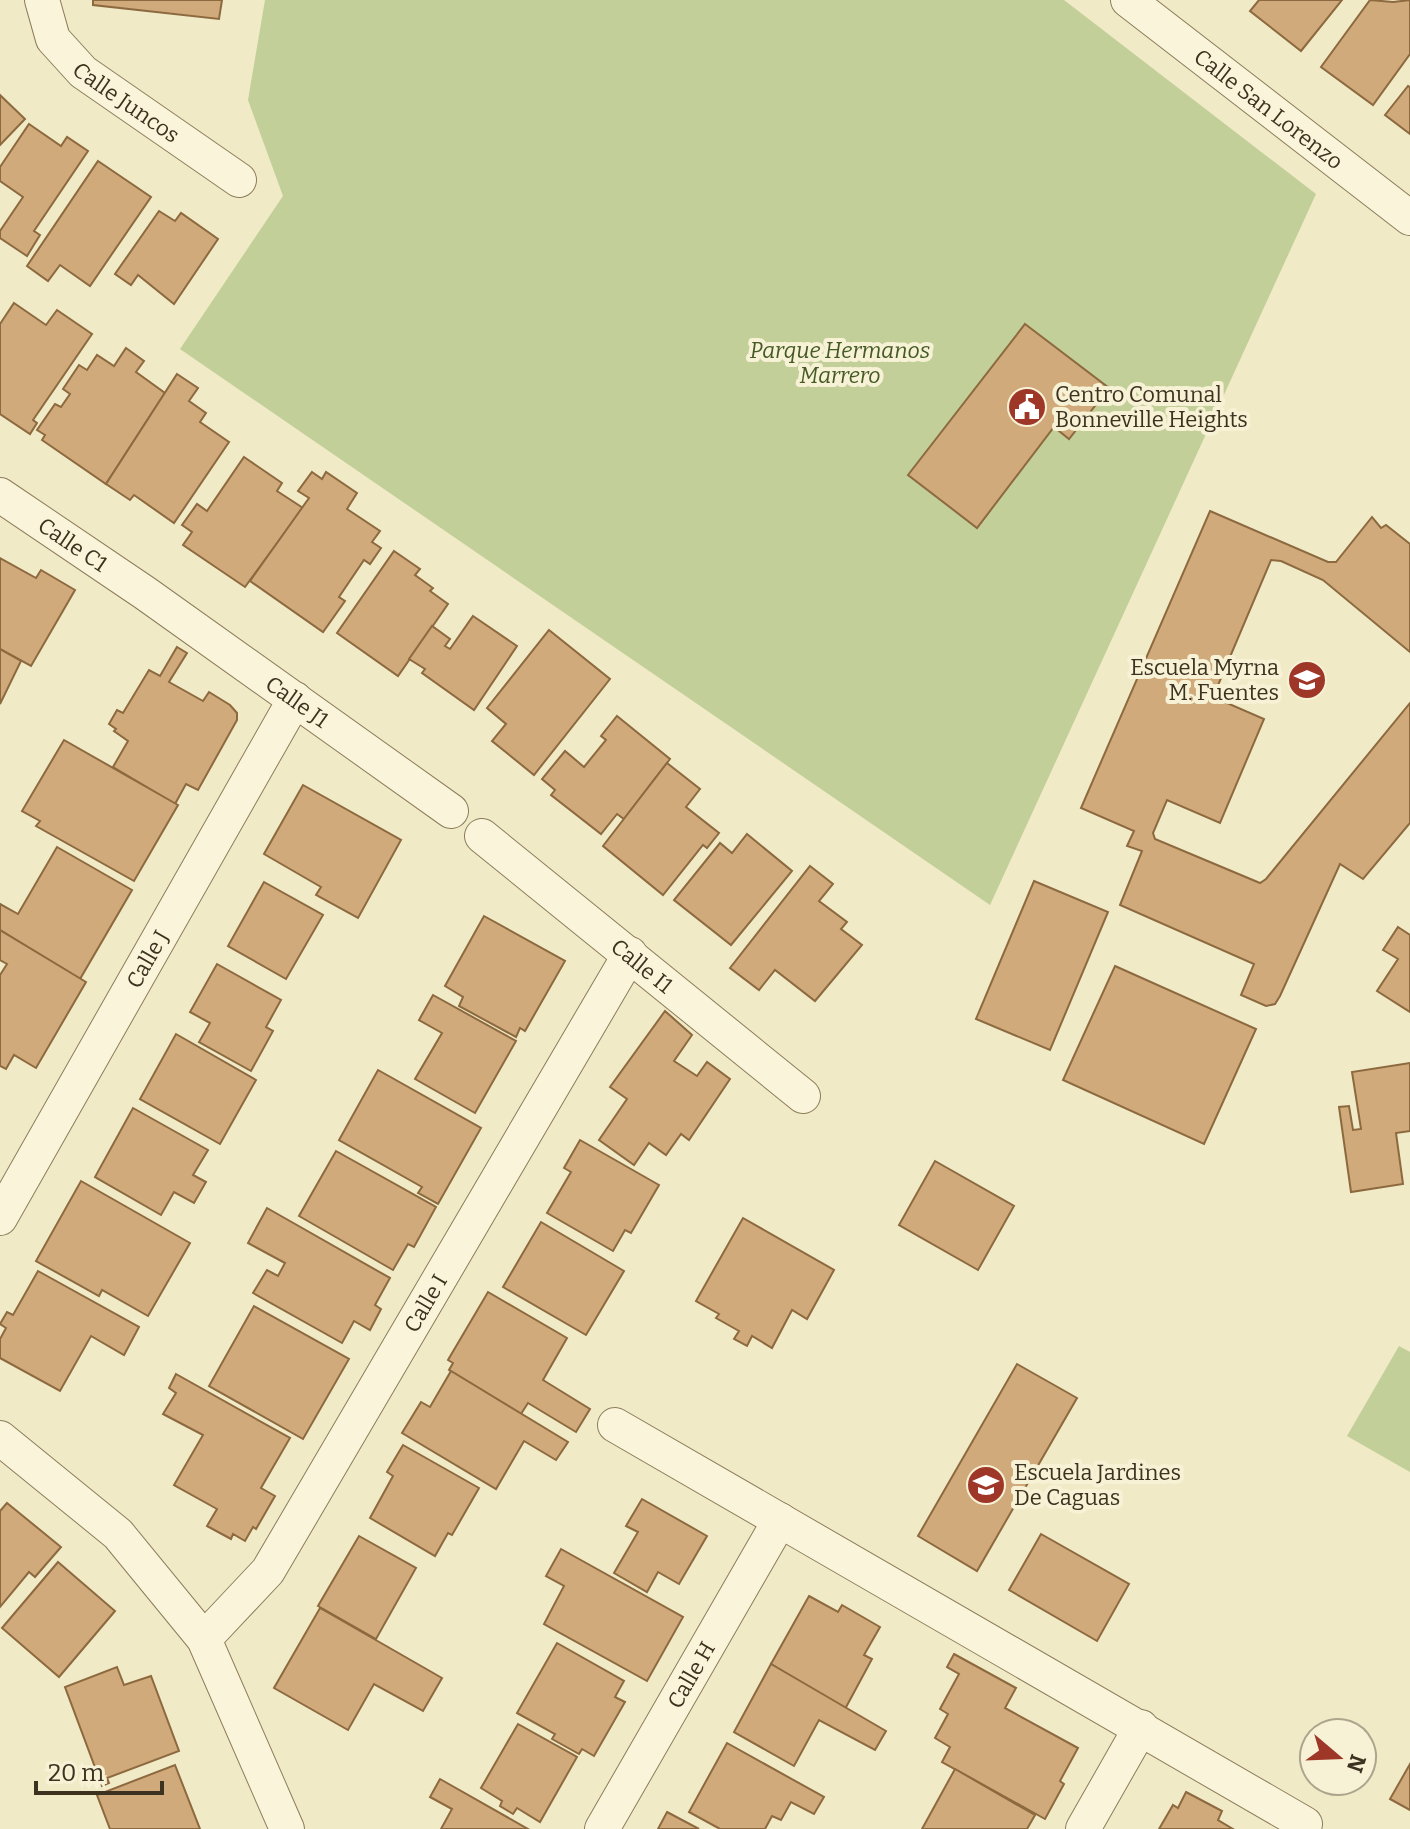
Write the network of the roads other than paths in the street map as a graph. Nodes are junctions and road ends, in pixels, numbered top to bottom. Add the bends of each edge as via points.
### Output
1 (42, 0) edge
2 (1128, 0) edge
3 (239, 180) dead end
4 (1410, 218) edge
5 (0, 495) edge
6 (145, 593) joint
7 (295, 699) junction
8 (451, 811) dead end
9 (482, 836) dead end
10 (630, 954) junction
11 (803, 1096) dead end
12 (0, 1218) edge
13 (615, 1425) dead end
14 (0, 1438) edge
15 (780, 1520) junction
16 (204, 1639) junction
17 (1141, 1727) junction
18 (1305, 1824) dead end
19 (287, 1829) edge
20 (602, 1829) edge
21 (1083, 1829) edge

1 - 3 street, Calle Juncos via 53,39 83,72
2 - 4 street, Calle San Lorenzo
5 - 6 street, Calle C1
6 - 7 street, Calle J1
7 - 8 street, Calle J1
7 - 12 street, Calle J
9 - 10 street, Calle I1
10 - 11 street, Calle I1
10 - 16 street, Calle I via 268,1571
13 - 15 street
14 - 16 street via 118,1534
15 - 17 street
15 - 20 street, Calle H
16 - 19 street
17 - 18 street
17 - 21 street

